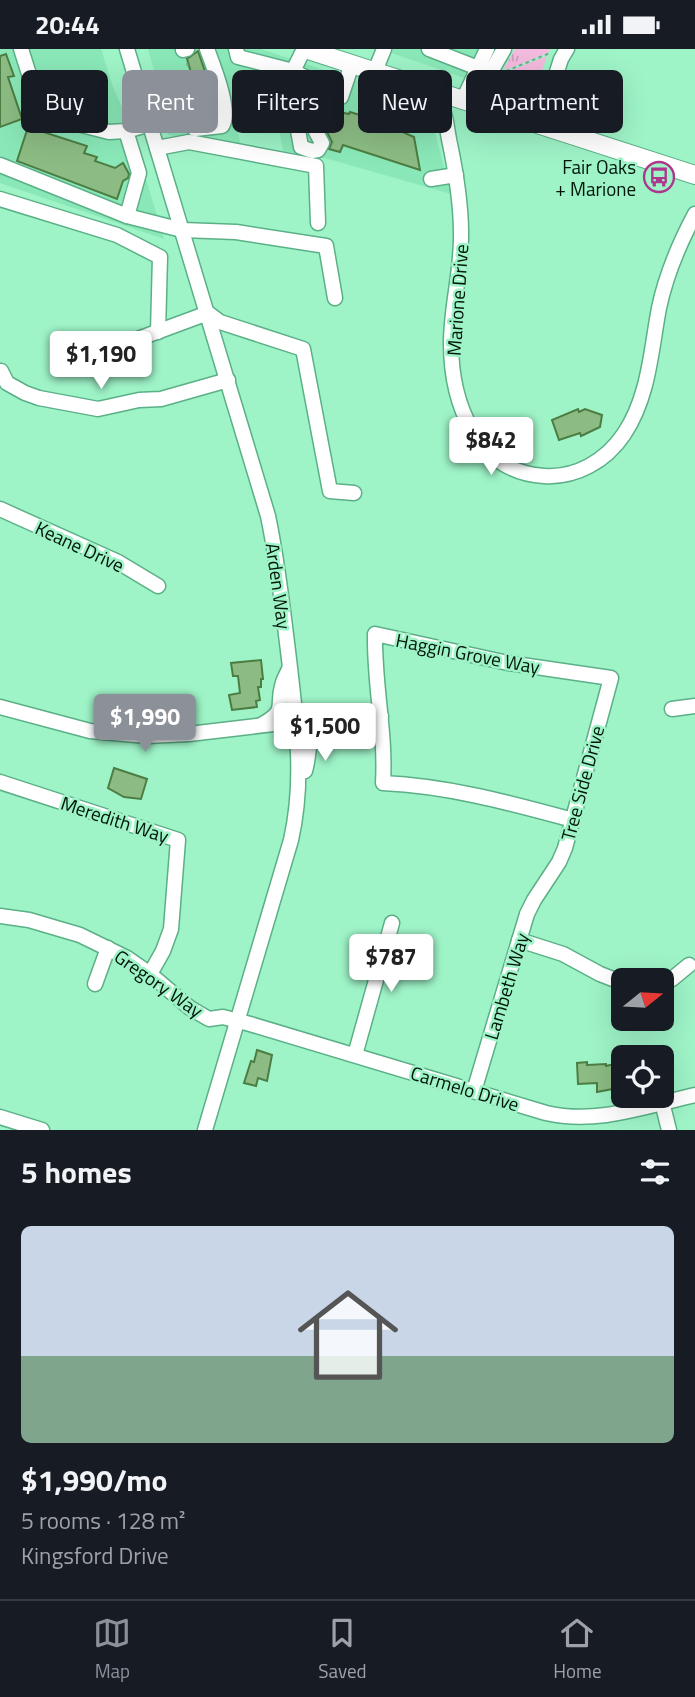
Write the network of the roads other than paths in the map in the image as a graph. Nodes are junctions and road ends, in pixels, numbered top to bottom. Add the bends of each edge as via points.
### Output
1 (21, 49) edge
2 (207, 49) edge
3 (212, 49) edge
4 (236, 49) edge
5 (305, 49) edge
6 (384, 49) edge
7 (429, 49) edge
8 (488, 49) edge
9 (504, 49) edge
10 (567, 49) edge
11 (128, 50) edge
12 (352, 64) junction
13 (478, 68) junction
14 (134, 70) edge
15 (214, 70) edge
16 (215, 70) edge
17 (289, 70) edge
18 (294, 70) edge
19 (371, 70) edge
20 (374, 70) edge
21 (558, 70) edge
22 (293, 71) joint
23 (218, 83) edge
24 (344, 88) edge
25 (452, 96) edge
26 (463, 100) junction
27 (466, 101) edge
28 (218, 128) edge
29 (122, 131) edge
30 (127, 133) edge
31 (153, 133) edge
32 (448, 133) edge
33 (567, 133) edge
34 (158, 148) junction
35 (0, 165) edge
36 (692, 170) edge
37 (456, 175) junction
38 (431, 179) dead end
39 (0, 199) edge
40 (695, 214) edge
41 (127, 216) junction
42 (318, 223) dead end
43 (183, 230) junction
44 (335, 298) dead end
45 (208, 313) junction
46 (158, 332) junction
47 (73, 342) dead end
48 (1, 371) edge
49 (228, 380) junction
50 (354, 493) dead end
51 (0, 509) edge
52 (158, 586) dead end
53 (290, 668) junction
54 (611, 678) joint
55 (695, 706) edge
56 (0, 707) edge
57 (672, 709) dead end
58 (381, 716) junction
59 (324, 719) junction
60 (296, 721) junction
61 (260, 726) junction
62 (0, 782) edge
63 (299, 789) junction
64 (573, 820) junction
65 (545, 884) joint
66 (0, 916) edge
67 (392, 923) dead end
68 (519, 940) junction
69 (108, 947) junction
70 (689, 965) dead end
71 (150, 974) junction
72 (674, 977) edge
73 (611, 978) edge
74 (95, 983) dead end
75 (238, 1021) junction
76 (355, 1055) junction
77 (474, 1091) junction
78 (695, 1095) edge
79 (674, 1099) edge
80 (638, 1108) edge
81 (664, 1108) edge
82 (0, 1117) edge
83 (42, 1130) edge
84 (205, 1130) edge
85 (669, 1130) edge

1 - 29 street via 42,115
2 - 15 street
3 - 16 street
4 - 17 street via 237,57
5 - 12 main road
5 - 18 street
6 - 20 street
7 - 13 street
8 - 13 street
9 - 13 street via 492,70
10 - 21 street
11 - 14 street, Arden Way
12 - 19 main road
12 - 24 street
13 - 26 street
22 - 22 street via 289,79 301,147 318,150 321,143 313,89 307,75
23 - 28 street via 226,121
25 - 26 main road
26 - 27 main road
30 - 41 street via 139,173
31 - 34 street, Arden Way
32 - 37 street, Marione Drive
33 - 36 main road
34 - 42 street via 189,142 316,166
34 - 43 street, Arden Way
35 - 41 street
37 - 38 street
37 - 40 street, Marione Drive via 461,231 451,343 455,386 466,421 482,447 500,462 529,474 560,476 583,470 609,453 624,434 644,392 665,285
39 - 46 street via 117,235 160,257
41 - 43 street
43 - 44 street via 236,232 326,246
43 - 45 street, Arden Way
45 - 46 street
45 - 49 street, Arden Way
45 - 50 street via 220,322 303,349 330,491
46 - 47 street via 127,343
48 - 49 street via 6,383 25,393 98,409
49 - 53 street, Arden Way via 275,548
51 - 52 street, Keane Drive via 118,562
53 - 60 street, Arden Way
53 - 61 street via 281,687 280,708
54 - 58 street, Haggin Grove Way via 508,663 375,634
54 - 64 street, Tree Side Drive
55 - 57 street
56 - 61 street via 120,735 168,736
58 - 59 street
58 - 64 street, Haggin Grove Way via 383,783 455,790
59 - 60 street
59 - 63 street via 311,732
60 - 61 street
60 - 63 street, Arden Way
62 - 71 street, Meredith Way via 178,839 171,929
63 - 75 street, Arden Way via 291,840
64 - 65 street, Tree Side Drive via 559,862
65 - 68 street, Lambeth Way via 534,899
66 - 69 street, Gregory Way via 60,928
67 - 76 street
68 - 73 street via 563,954
68 - 77 street, Lambeth Way
69 - 71 street, Gregory Way
69 - 74 street
70 - 72 street
71 - 75 street, Gregory Way via 209,1019
75 - 76 street, Carmelo Drive
75 - 84 street, Arden Way
76 - 77 street, Carmelo Drive
77 - 80 street, Carmelo Drive via 575,1118
78 - 79 street, Carmelo Drive
81 - 85 street
82 - 83 street

